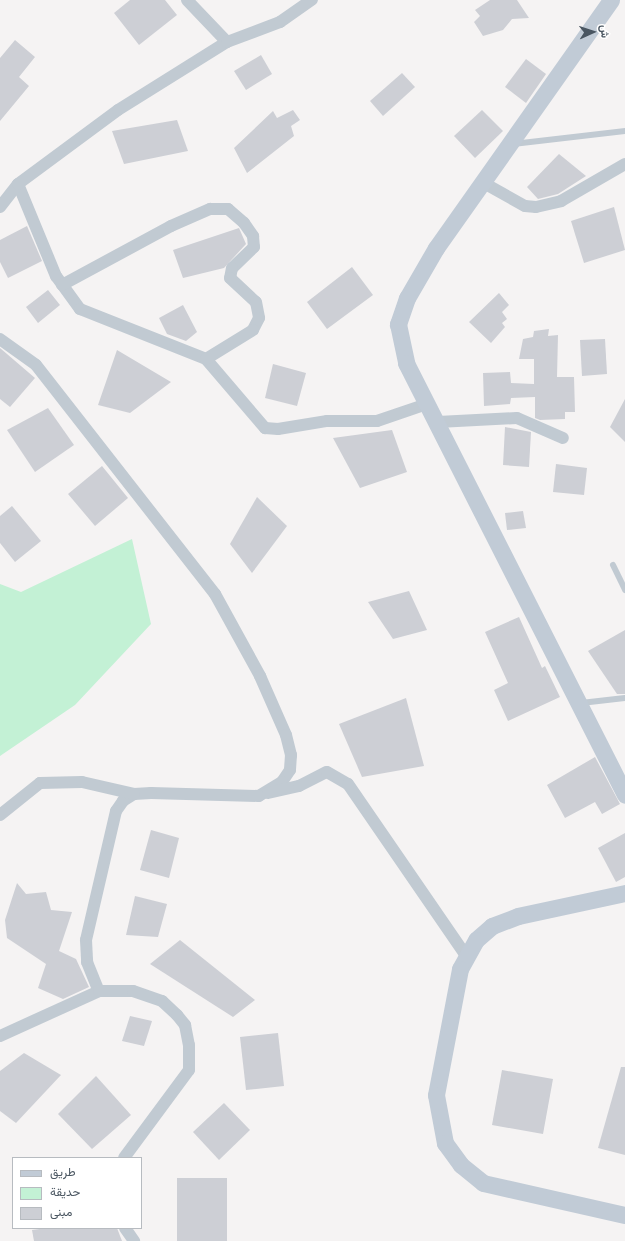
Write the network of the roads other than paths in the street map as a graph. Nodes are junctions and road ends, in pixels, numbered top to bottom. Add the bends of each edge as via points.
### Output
1 (187, 0) edge
2 (312, 0) edge
3 (611, 0) edge
4 (227, 42) junction
5 (625, 131) edge
6 (508, 144) junction
7 (625, 164) edge
8 (482, 182) junction
9 (18, 184) junction
10 (0, 207) edge
11 (62, 285) junction
12 (0, 339) edge
13 (206, 359) junction
14 (427, 404) junction
15 (438, 422) junction
16 (563, 438) dead end
17 (613, 564) dead end
18 (625, 590) edge
19 (625, 698) edge
20 (579, 703) junction
21 (134, 794) junction
22 (267, 794) junction
23 (625, 795) edge
24 (0, 815) edge
25 (622, 895) edge
26 (466, 956) junction
27 (99, 992) junction
28 (0, 1036) edge
29 (125, 1157) edge
30 (625, 1215) edge
31 (126, 1229) edge
32 (134, 1241) edge

1 - 4 street
2 - 4 street via 280,22
3 - 6 street
4 - 9 street via 118,110
5 - 6 lane
6 - 8 street
7 - 8 street via 561,201 536,207 525,206
8 - 14 street via 436,248 401,312 399,340 406,363
9 - 10 street
9 - 11 street
11 - 13 street via 80,309 91,316
11 - 13 street via 171,226 210,209 228,208 253,236 254,247 232,268 230,278 256,302 259,318 253,330
12 - 22 street via 36,366 215,594 245,644 277,713 290,755 290,770
13 - 14 street via 265,428 278,430 327,421 377,421
14 - 15 street
15 - 16 street via 518,418
15 - 20 street
17 - 18 lane
19 - 20 lane
20 - 23 street
21 - 22 street via 244,797
21 - 24 street via 82,782 40,783
21 - 27 street via 116,811 86,940 87,962
22 - 26 street via 299,786 327,772 348,784
25 - 26 street via 518,916 492,926
26 - 30 street via 436,1095 445,1143 461,1166 483,1183
27 - 28 street
27 - 29 street via 133,991 162,1001 185,1025 189,1045 189,1070
31 - 32 street

